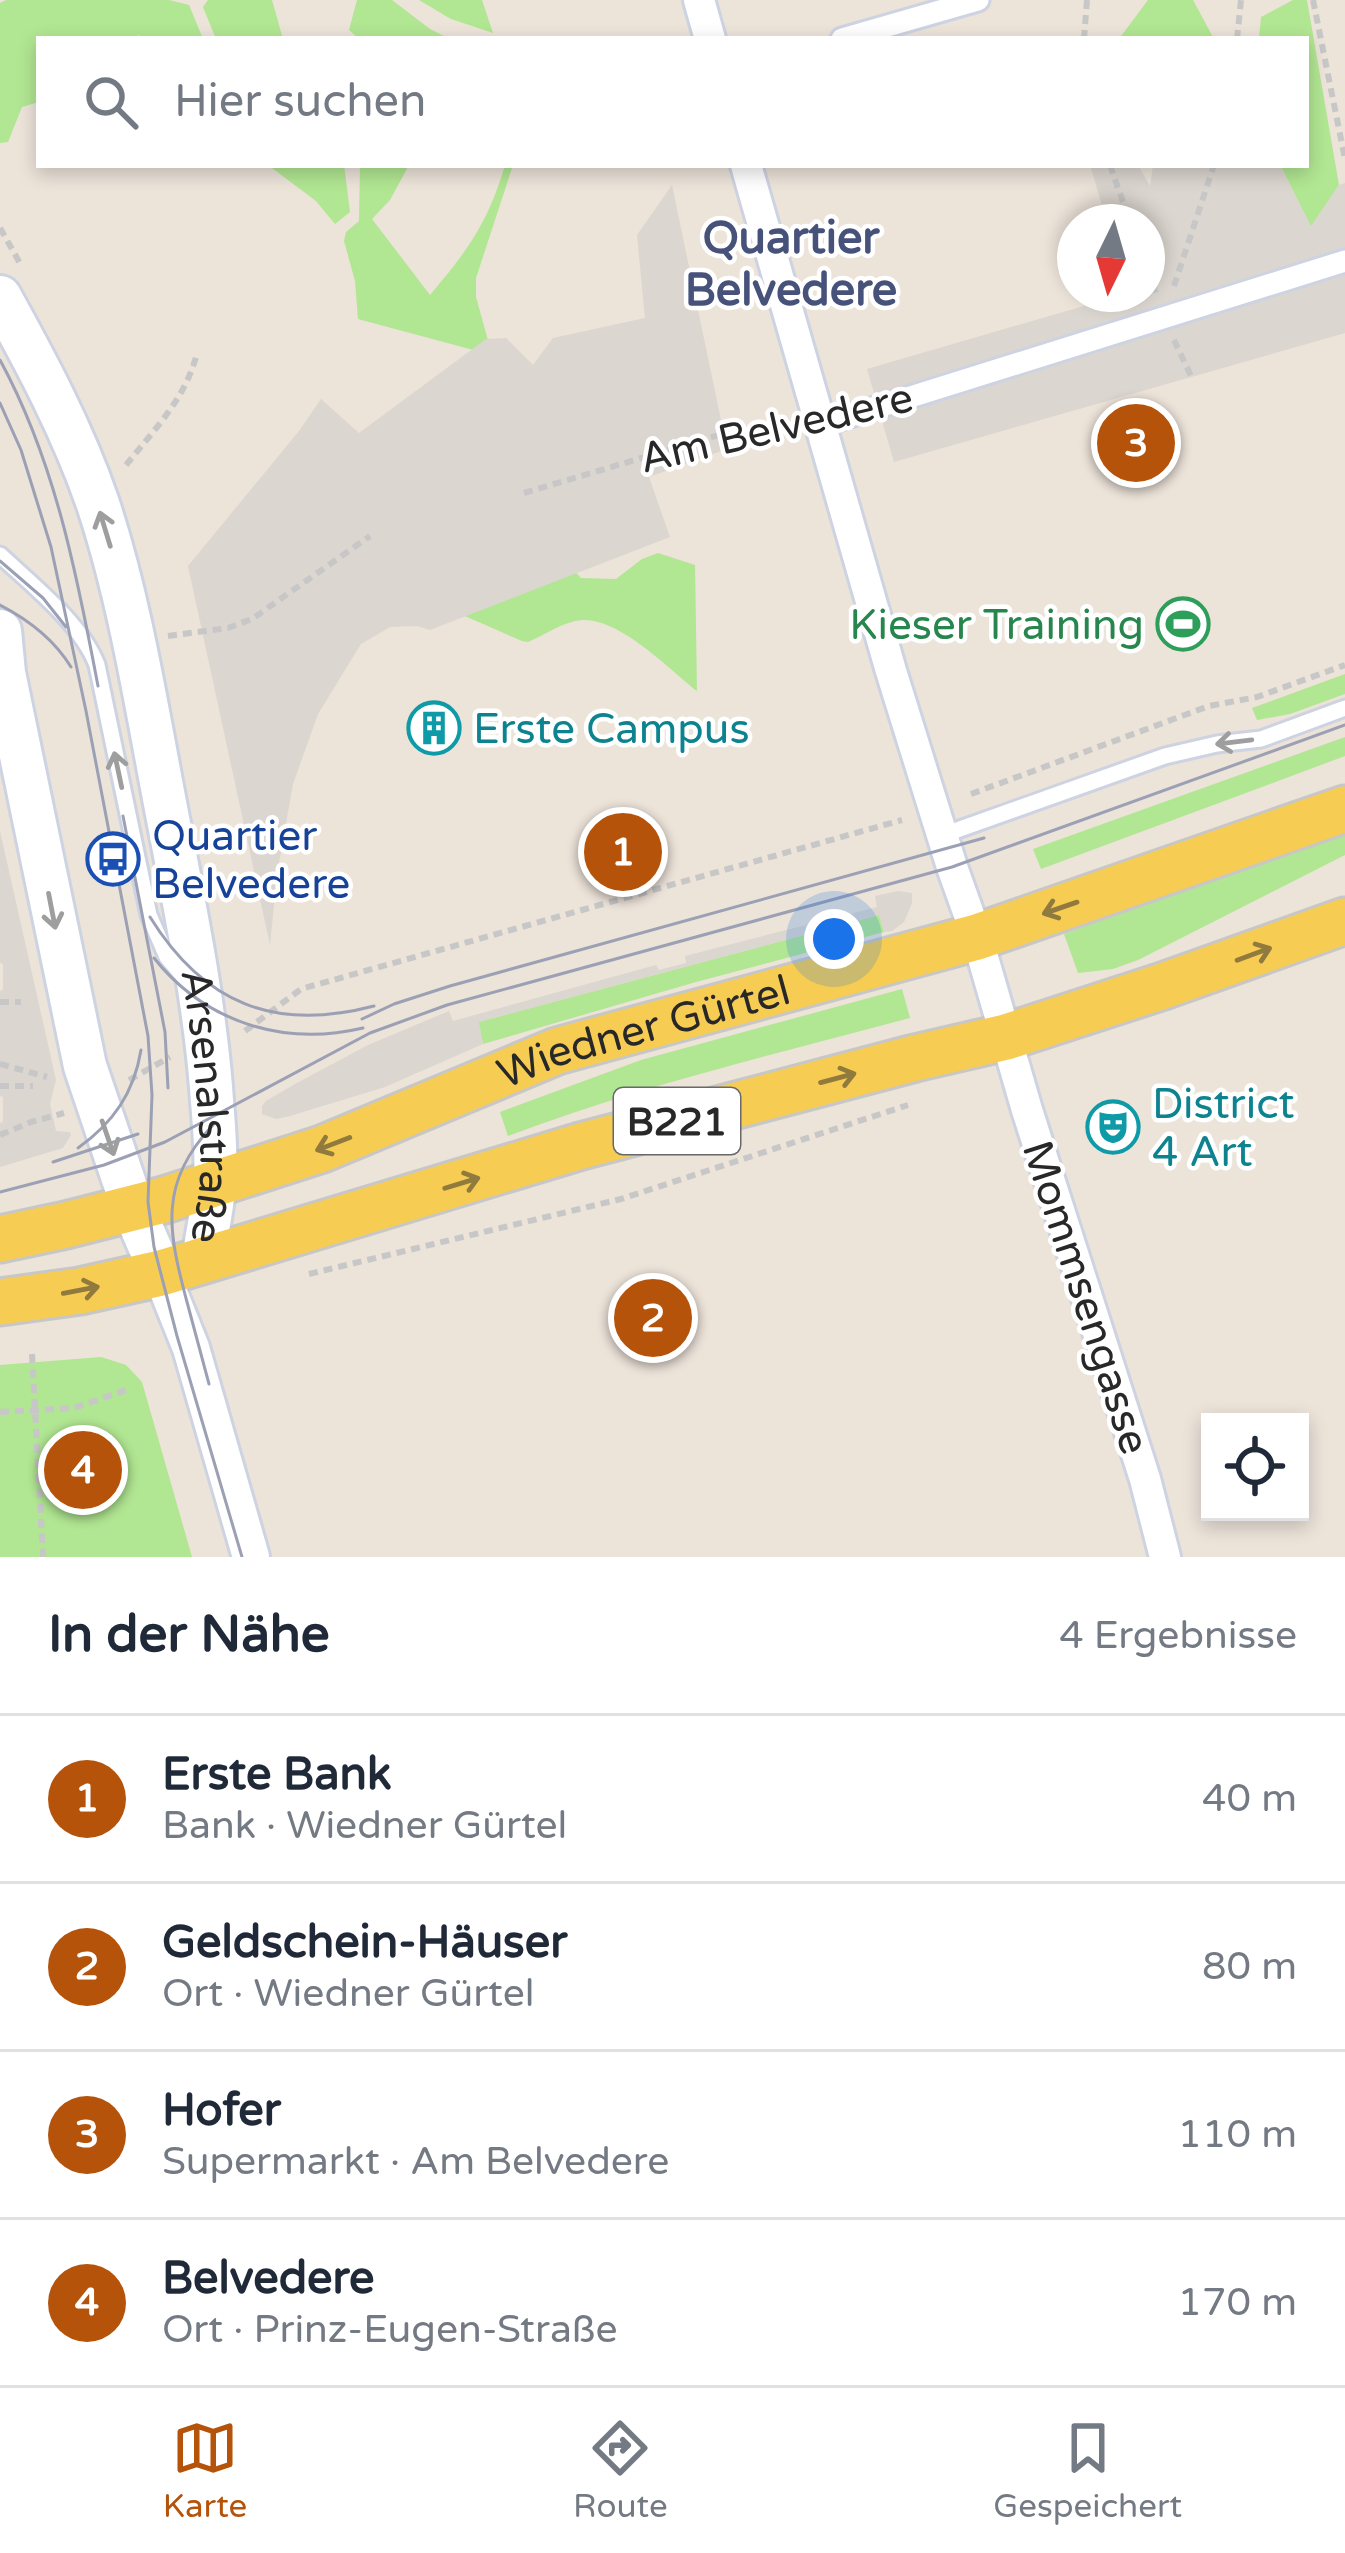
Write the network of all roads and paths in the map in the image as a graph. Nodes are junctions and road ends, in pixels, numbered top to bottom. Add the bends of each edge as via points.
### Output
1 (699, 0) edge
2 (978, 0) edge
3 (1087, 0) edge
4 (1241, 0) edge
5 (1313, 0) edge
6 (709, 36) edge
7 (852, 36) edge
8 (1084, 36) edge
9 (1237, 36) edge
10 (1345, 159) edge
11 (747, 168) edge
12 (1111, 168) edge
13 (1213, 168) edge
14 (1124, 204) edge
15 (1345, 261) edge
16 (0, 297) edge
17 (1164, 318) junction
18 (197, 353) dead end
19 (1192, 378) dead end
20 (821, 425) junction
21 (524, 493) dead end
22 (97, 502) junction
23 (370, 536) dead end
24 (0, 555) edge
25 (0, 631) edge
26 (133, 643) junction
27 (1345, 665) edge
28 (1345, 708) edge
29 (1345, 809) edge
30 (939, 823) junction
31 (1345, 921) edge
32 (977, 937) junction
33 (302, 989) dead end
34 (200, 993) junction
35 (20, 1002) dead end
36 (0, 1003) edge
37 (1006, 1036) junction
38 (0, 1064) edge
39 (56, 1080) dead end
40 (0, 1086) edge
41 (33, 1086) dead end
42 (925, 1100) dead end
43 (69, 1112) dead end
44 (0, 1136) edge
45 (215, 1183) junction
46 (144, 1205) junction
47 (0, 1239) edge
48 (182, 1267) junction
49 (298, 1277) dead end
50 (0, 1302) edge
51 (32, 1354) dead end
52 (125, 1390) dead end
53 (0, 1412) edge
54 (37, 1412) junction
55 (43, 1557) edge
56 (251, 1557) edge
57 (1166, 1557) edge

1 - 6 street
2 - 7 street
3 - 8 path
4 - 9 path
5 - 10 path
11 - 20 street, Mommsengasse
12 - 14 path
13 - 17 path
15 - 17 street, Am Belvedere
16 - 22 main road, Arsenalstraße
17 - 19 path
17 - 20 street, Am Belvedere
18 - 22 path via 174,405
20 - 21 path, Am Belvedere via 722,434
20 - 30 street, Mommsengasse
26 -> 22 main road, Arsenalstraße
23 - 26 path via 252,619
34 -> 24 lane via 167,957 149,915 91,650
25 -> 46 main road, Arsenalstraße via 76,1029 94,1099
26 - 34 main road, Arsenalstraße
27 - 30 path via 1015,778
28 -> 30 lane via 1261,739 1165,756
29 -> 32 main road, Wiedner Gürtel / B221
30 - 32 street, Mommsengasse
30 - 33 path
37 -> 31 main road, B221
32 - 37 street, Mommsengasse
32 -> 45 main road, Wiedner Gürtel / B221 via 557,1051 322,1149
34 - 45 main road, Arsenalstraße
35 - 36 path
48 -> 37 main road, B221 via 581,1146
37 - 57 street, Mommsengasse
38 - 39 path
40 - 41 path
42 - 49 path via 621,1198
43 - 44 path
45 - 46 main road, Wiedner Gürtel / B221
45 - 48 main road, Arsenalstraße
46 - 47 main road, B221
46 - 48 main road, Arsenalstraße
50 -> 48 main road, B221
48 - 56 street, Arsenalstraße via 190,1348
51 - 54 path
52 - 54 path
53 - 54 path
54 - 55 path

